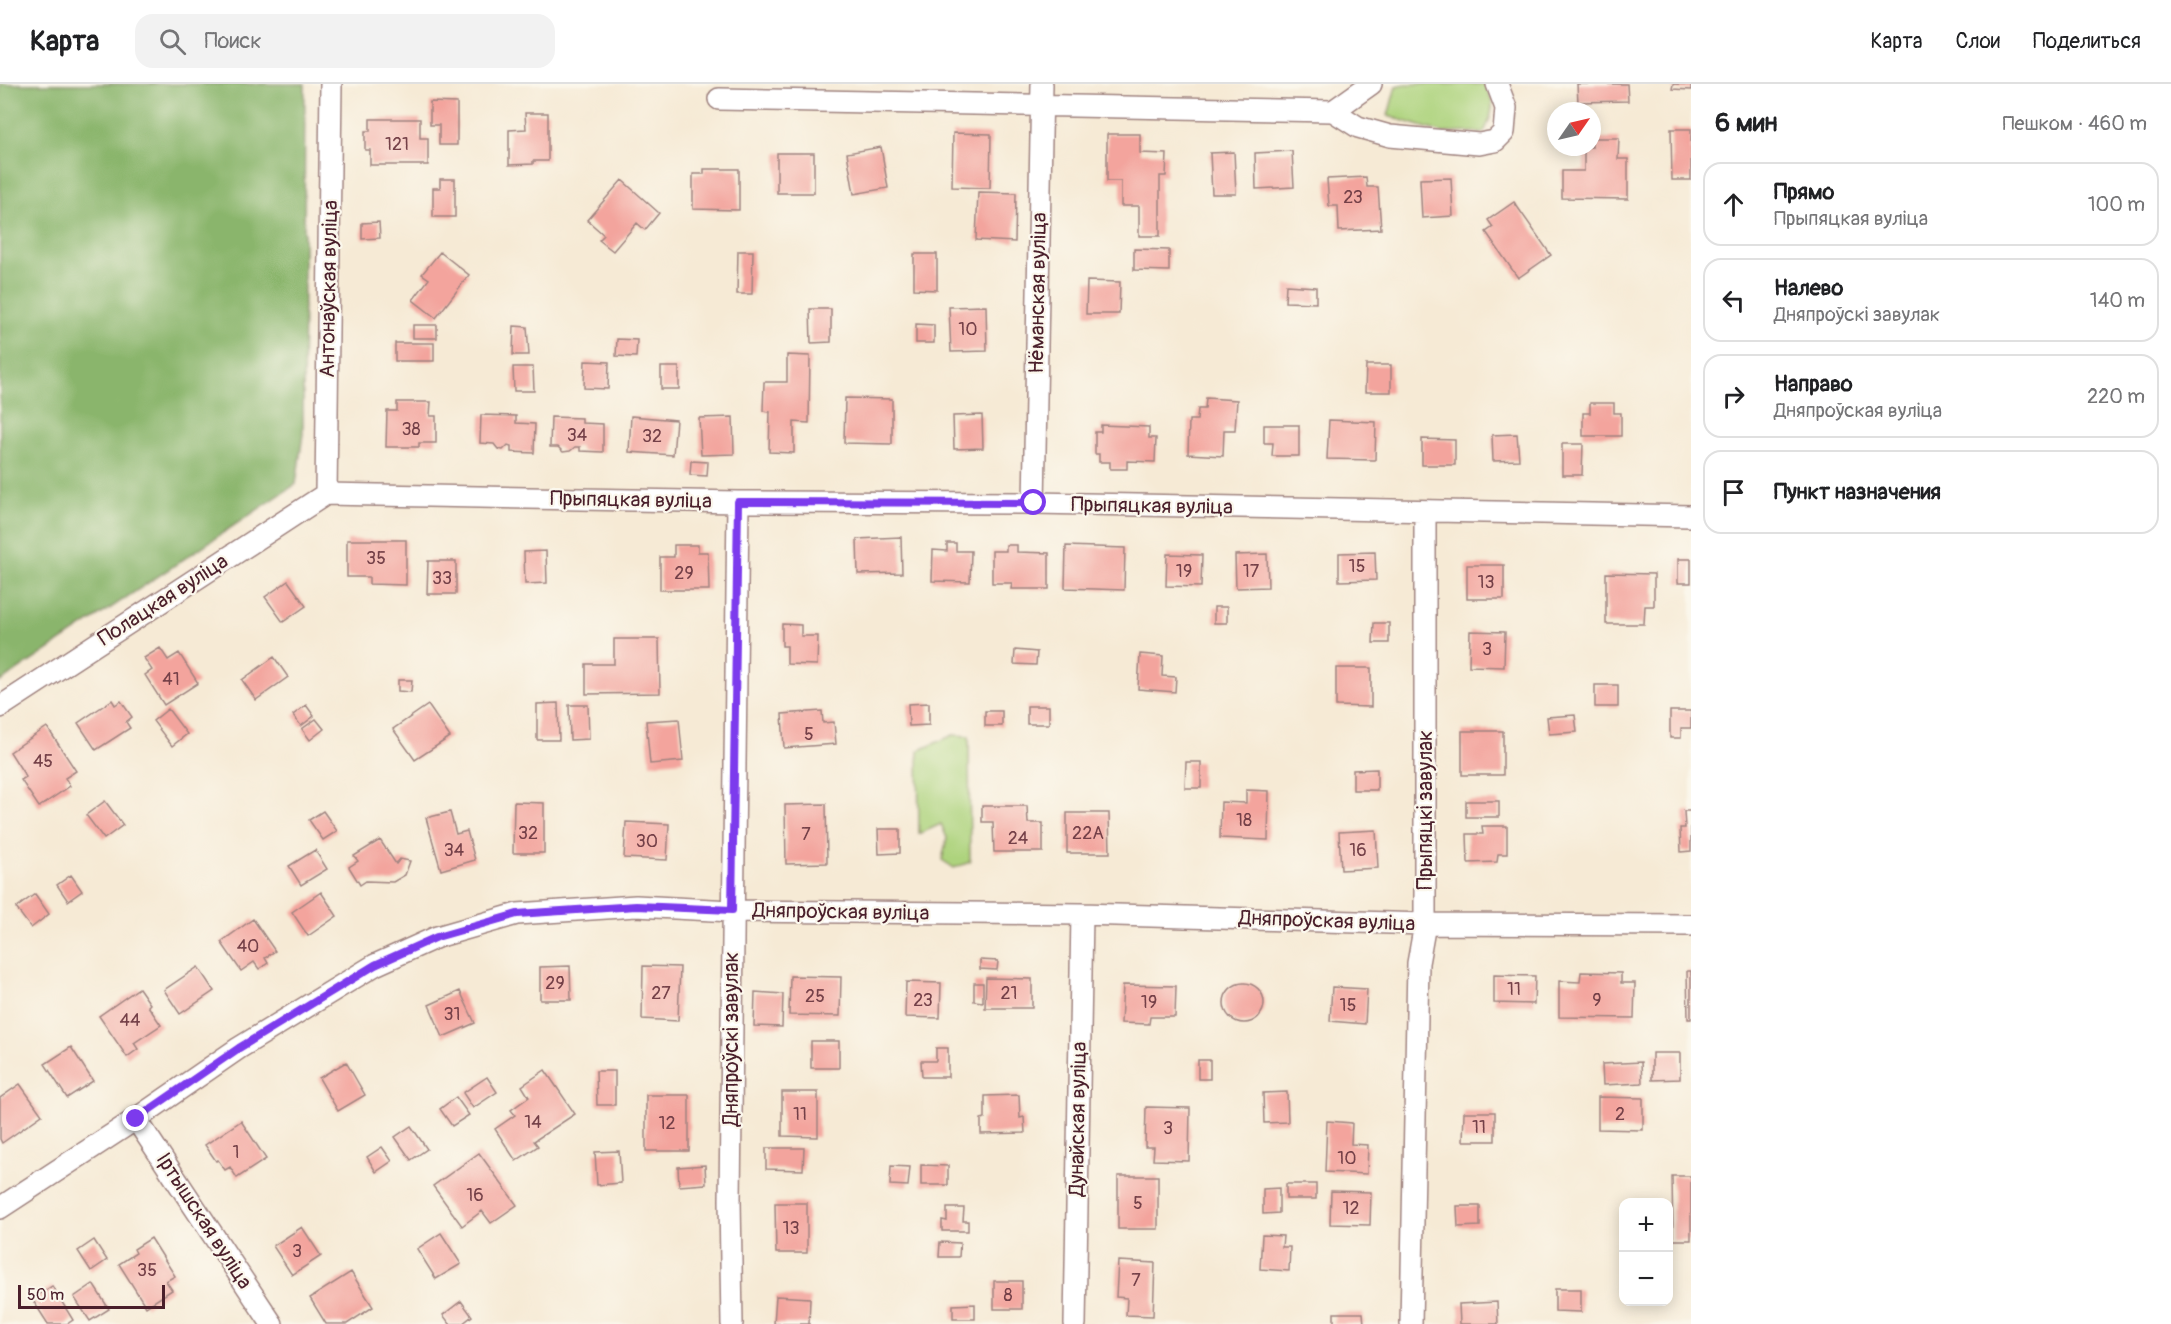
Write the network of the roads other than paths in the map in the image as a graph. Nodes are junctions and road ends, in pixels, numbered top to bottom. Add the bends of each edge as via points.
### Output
1 (331, 84) edge
2 (1042, 84) edge
3 (1371, 84) edge
4 (1497, 84) edge
5 (719, 99) dead end
6 (1042, 106) junction
7 (1333, 111) junction
8 (326, 494) junction
9 (738, 502) junction
10 (1034, 503) junction
11 (1425, 512) junction
12 (1691, 516) edge
13 (0, 707) edge
14 (732, 910) junction
15 (1082, 914) junction
16 (1425, 924) junction
17 (1691, 925) edge
18 (136, 1119) junction
19 (0, 1208) edge
20 (272, 1324) edge
21 (732, 1324) edge
22 (1075, 1324) edge
23 (1411, 1324) edge

1 - 8 street, Антонаўская вуліца
2 - 6 street, Нёманская вуліца
3 - 7 street
4 - 7 street via 1506,108 1504,132 1495,141 1479,144 1390,136 1358,127
5 - 6 street
6 - 7 street
6 - 10 street, Нёманская вуліца
8 - 9 street, Прыпяцкая вуліца
8 - 13 street, Полацкая вуліца
9 - 10 street, Прыпяцкая вуліца
9 - 14 street, Дняпроўскі завулак
10 - 11 street, Прыпяцкая вуліца
11 - 12 street, Прыпяцкая вуліца
11 - 16 street, Прыпяцкі завулак
14 - 15 street, Дняпроўская вуліца
14 - 18 street, Дняпроўская вуліца via 636,906 517,914 437,937 375,965 239,1048
14 - 21 street, Дняпроўскі завулак
15 - 16 street, Дняпроўская вуліца
15 - 22 street, Дунайская вуліца
16 - 17 street, Дняпроўская вуліца
16 - 23 street, Прыпяцкі завулак via 1418,963
18 - 19 street, Дняпроўская вуліца
18 - 20 street, Іртышская вуліца

